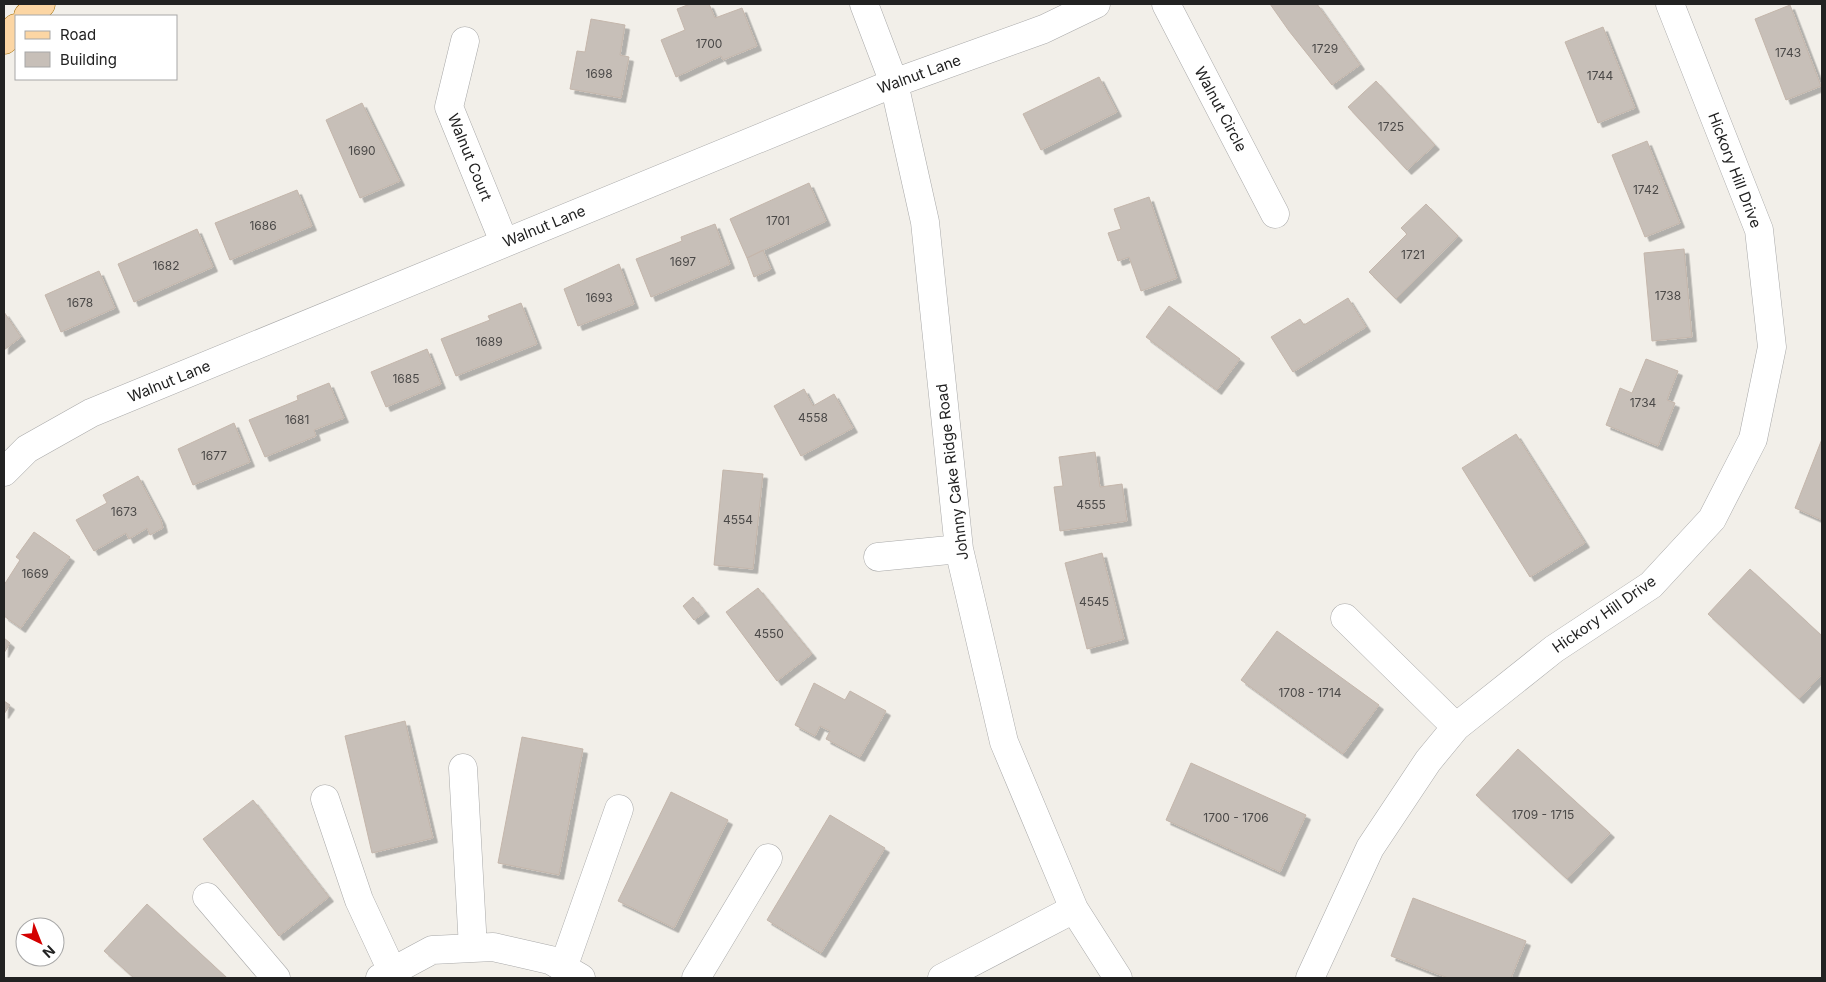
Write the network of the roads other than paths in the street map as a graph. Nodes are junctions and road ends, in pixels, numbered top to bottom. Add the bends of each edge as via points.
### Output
1 (41, 4) edge
2 (864, 4) edge
3 (1096, 4) edge
4 (1166, 4) edge
5 (1670, 4) edge
6 (29, 15) edge
7 (15, 29) edge
8 (4, 40) edge
9 (465, 41) dead end
10 (894, 82) junction
11 (1275, 214) dead end
12 (504, 242) junction
13 (4, 472) edge
14 (959, 549) junction
15 (878, 557) dead end
16 (1345, 618) dead end
17 (1456, 727) junction
18 (463, 768) dead end
19 (326, 799) dead end
20 (619, 809) dead end
21 (768, 858) dead end
22 (207, 897) dead end
23 (1074, 909) junction
24 (473, 948) junction
25 (572, 973) edge
26 (386, 975) edge
27 (276, 978) edge
28 (696, 978) edge
29 (942, 978) edge
30 (1118, 978) edge
31 (1310, 978) edge

1 - 6 main road
2 - 10 street, Johnny Cake Ridge Road
3 - 10 street, Walnut Lane via 1044,29
4 - 11 street, Walnut Circle
5 - 17 street, Hickory Hill Drive via 1759,230 1772,348 1753,439 1712,519 1651,585 1554,649
7 - 8 main road
9 - 12 street, Walnut Court via 449,107
10 - 12 street, Walnut Lane
10 - 14 street, Johnny Cake Ridge Road via 925,222
12 - 13 street, Walnut Lane via 91,413 27,449
14 - 15 street
14 - 23 street, Johnny Cake Ridge Road via 1004,742
16 - 17 street
17 - 31 street, Hickory Hill Drive via 1428,761 1370,848
18 - 24 street
19 - 26 street
20 - 25 street
21 - 28 street
22 - 27 street
23 - 29 street
23 - 30 street, Johnny Cake Ridge Road
24 - 25 street via 493,947 550,960
24 - 26 street via 432,950

